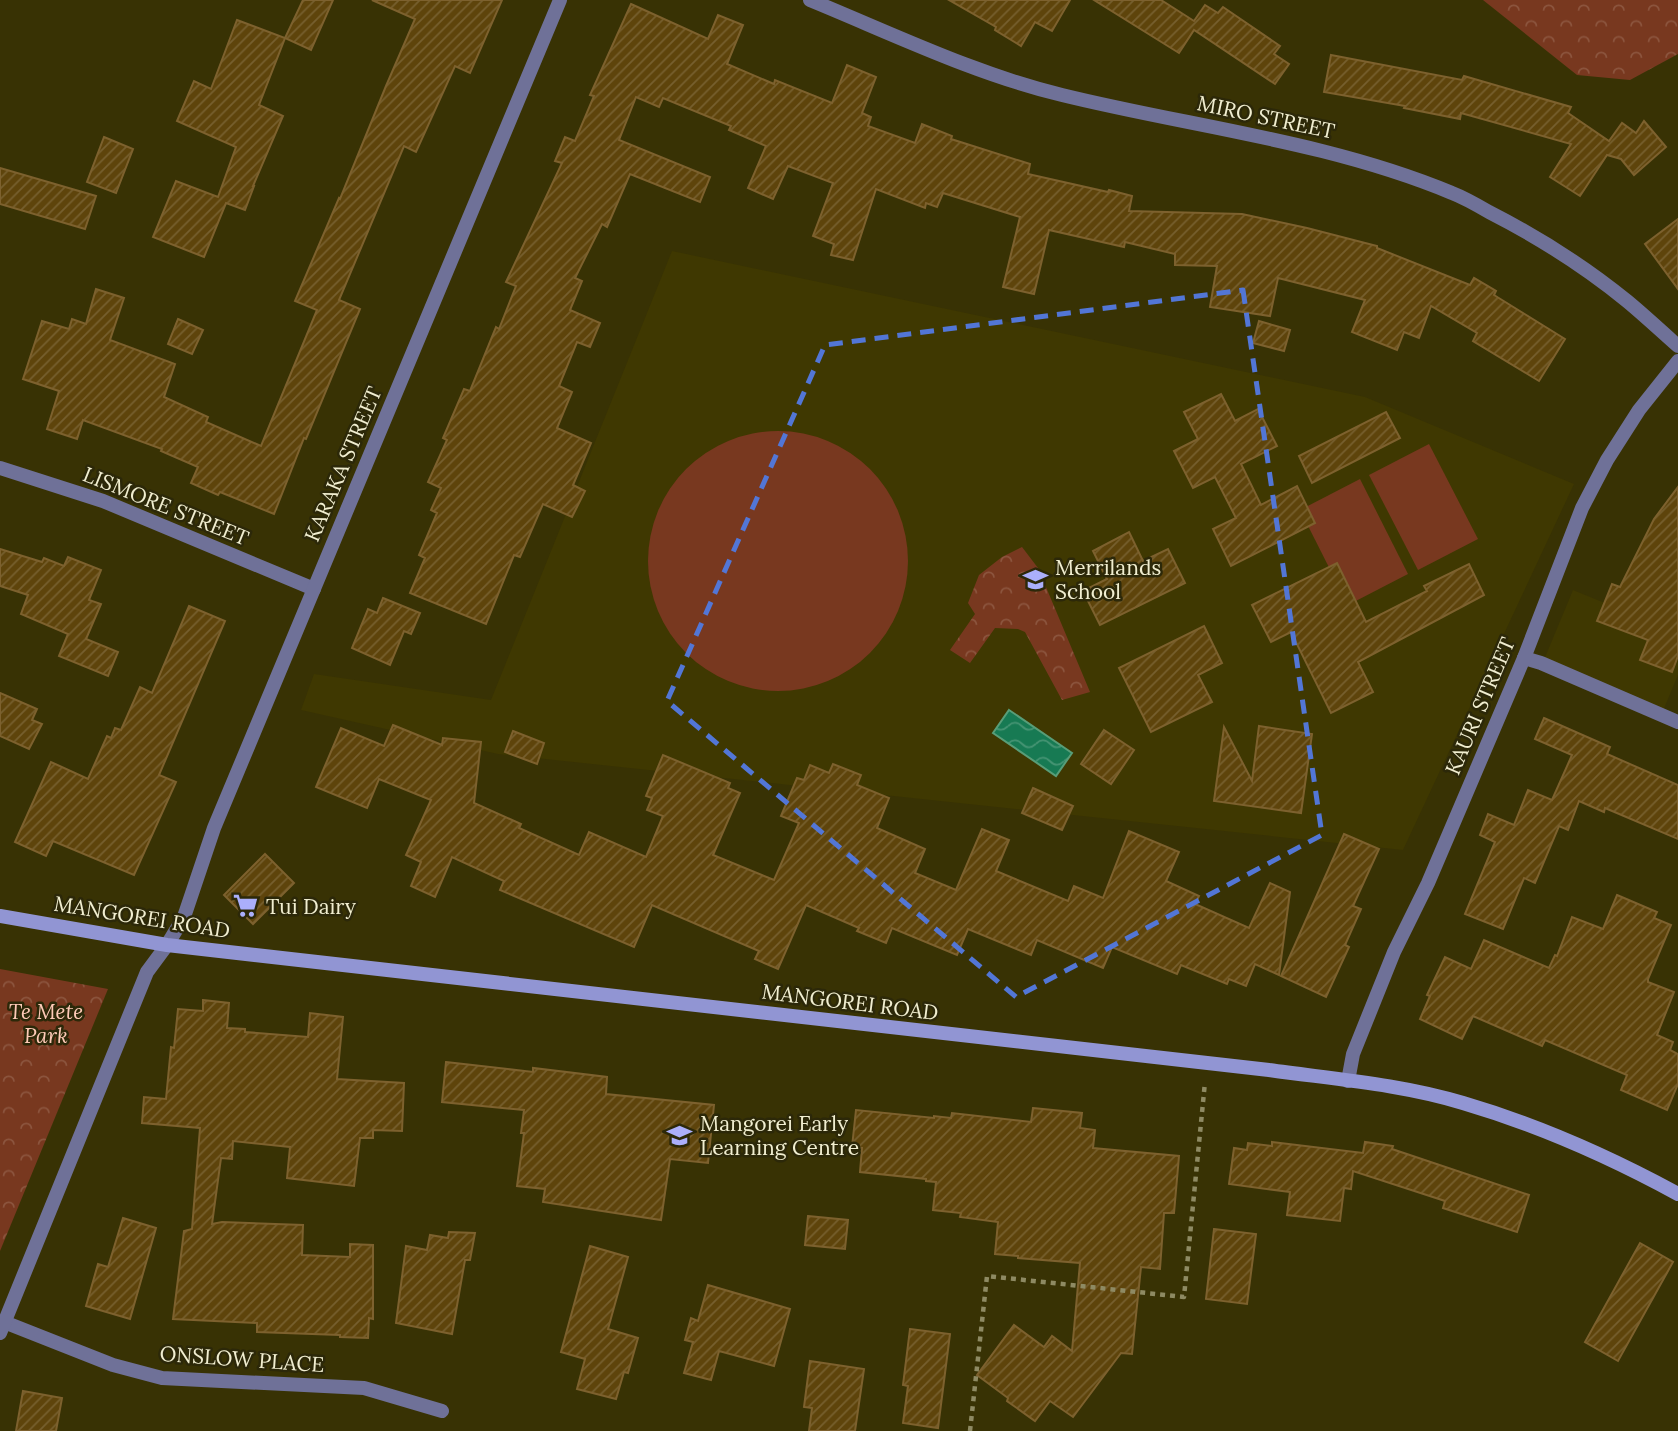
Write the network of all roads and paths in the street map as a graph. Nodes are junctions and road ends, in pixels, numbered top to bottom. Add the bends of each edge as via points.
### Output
1 (560, 0) edge
2 (810, 0) edge
3 (1678, 346) edge
4 (1678, 361) edge
5 (0, 468) edge
6 (314, 589) junction
7 (1524, 658) junction
8 (1678, 722) edge
9 (0, 916) edge
10 (167, 945) junction
11 (1207, 1063) junction
12 (1348, 1081) junction
13 (1678, 1194) edge
14 (2, 1327) edge
15 (442, 1411) dead end
16 (970, 1431) edge

1 - 6 street, KARAKA STREET
2 - 3 street, MIRO STREET via 1011,81 1339,154 1453,193 1577,263
4 - 7 street, KAURI STREET via 1639,410 1588,496
5 - 6 street, LISMORE STREET via 103,501
6 - 10 street, KARAKA STREET via 214,828 184,917
7 - 8 street
7 - 12 street, KAURI STREET via 1394,952 1353,1054
9 - 10 main road, MANGOREI ROAD
10 - 11 main road, MANGOREI ROAD
10 - 14 street, KARAKA STREET via 147,972
11 - 12 main road, MANGOREI ROAD
11 - 16 path via 1184,1297 987,1276
12 - 13 main road, MANGOREI ROAD via 1462,1102 1571,1142
14 - 15 street, ONSLOW PLACE via 162,1378 364,1388

